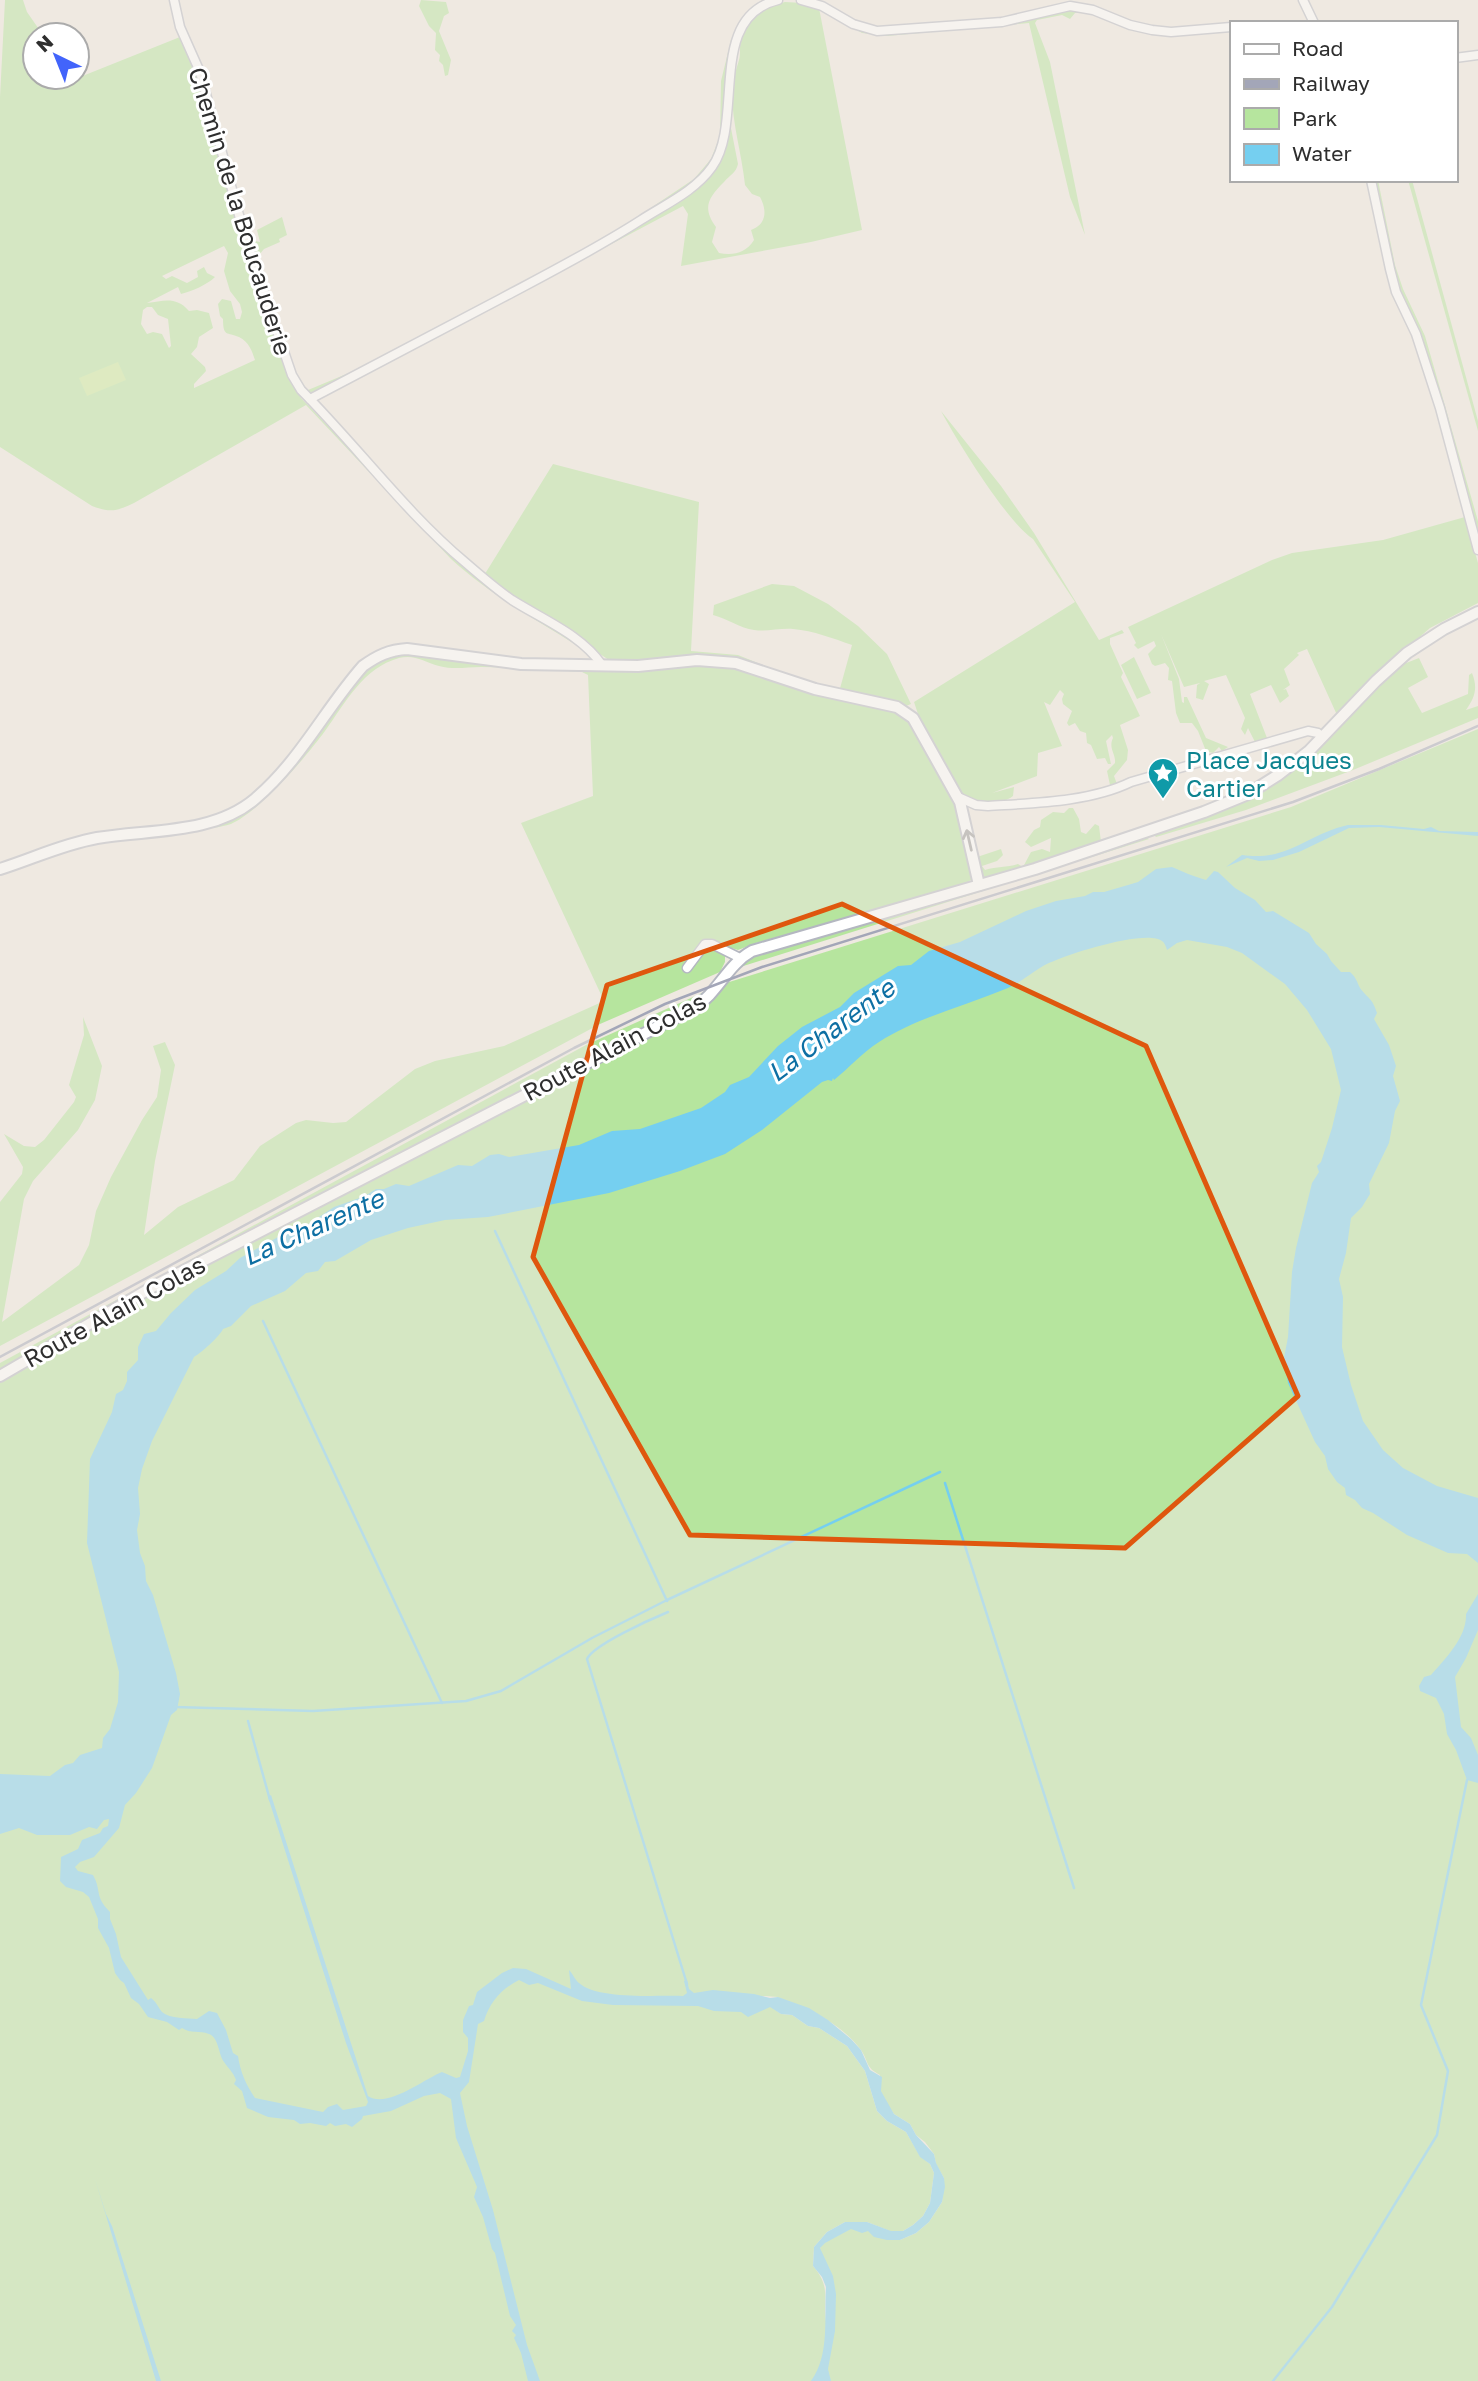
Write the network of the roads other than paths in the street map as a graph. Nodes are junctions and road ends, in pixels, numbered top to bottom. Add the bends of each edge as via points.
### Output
1 (174, 0) edge
2 (778, 0) edge
3 (801, 0) edge
4 (1303, 0) edge
5 (1313, 21) edge
6 (1230, 27) edge
7 (1478, 55) edge
8 (1457, 58) edge
9 (1371, 182) edge
10 (310, 399) junction
11 (1478, 550) edge
12 (1478, 611) edge
13 (602, 665) junction
14 (1323, 737) junction
15 (956, 795) junction
16 (0, 869) edge
17 (978, 886) junction
18 (740, 958) junction
19 (687, 968) dead end
20 (0, 1376) edge

1 - 10 street, Chemin de la Boucauderie via 180,27 200,72 250,254 292,374
2 - 10 street via 753,12 742,28 734,51 723,146 699,183 606,242
3 - 6 street via 865,29 888,32 1002,22 1070,6 1152,30
4 - 5 street
7 - 8 street
9 - 11 street via 1396,292 1436,395
10 - 13 street, Chemin de la Boucauderie via 464,562 581,642
12 - 14 street, Route Alain Colas via 1407,653
13 - 15 street via 697,660 736,663 814,689 897,707 913,718
13 - 16 street via 521,664 394,650 363,666 298,754 240,810 199,825 95,838
14 - 15 street via 1308,731 1089,797 988,806
14 - 17 street, Route Alain Colas via 1271,780 1227,804
17 -> 15 street
17 - 18 street, Route Alain Colas via 772,943
18 - 19 street via 705,944
18 - 20 street, Route Alain Colas via 710,997 694,1008 168,1279

